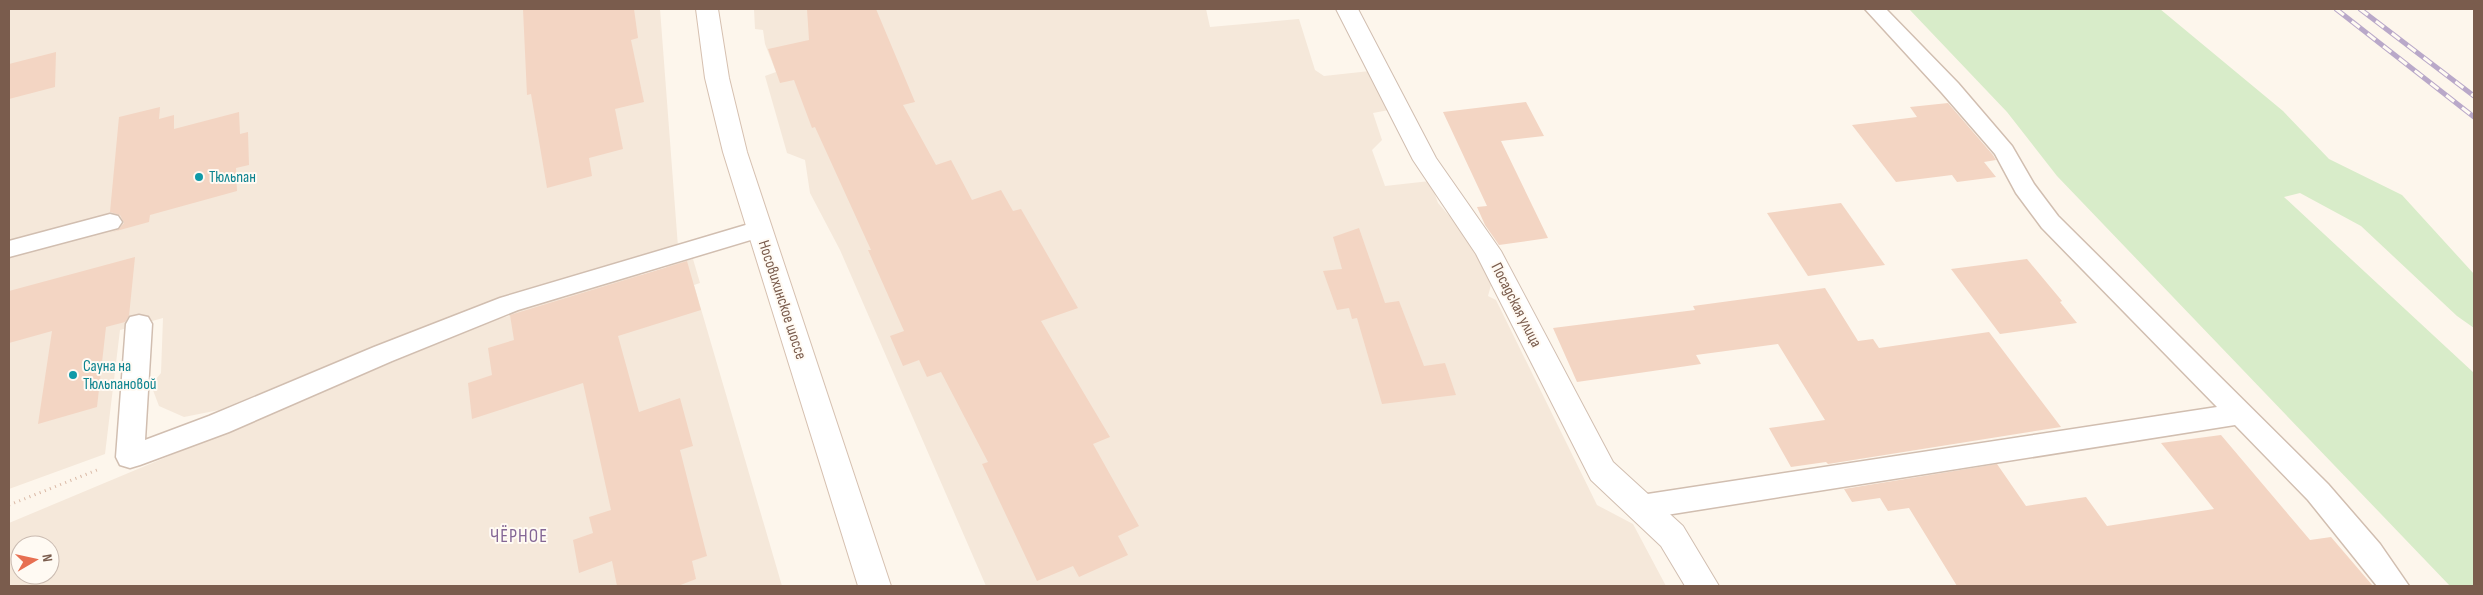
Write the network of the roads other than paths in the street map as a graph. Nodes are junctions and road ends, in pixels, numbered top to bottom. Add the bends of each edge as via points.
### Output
1 (707, 9) edge
2 (1347, 9) edge
3 (1875, 9) edge
4 (110, 222) dead end
5 (759, 229) junction
6 (9, 249) edge
7 (139, 324) dead end
8 (2241, 414) junction
9 (1641, 507) junction
10 (875, 586) edge
11 (1703, 586) edge
12 (2394, 586) edge

1 - 5 main road, Носовихинское шоссе via 717,78
2 - 9 main road, Посадская улица via 1425,160 1488,252 1602,471
3 - 8 lane via 2004,151 2024,188 2050,222
4 - 6 lane
5 - 7 lane via 509,304 219,424 130,457
5 - 10 main road, Носовихинское шоссе
8 - 9 lane
8 - 12 lane via 2318,492
9 - 11 main road, Посадская улица via 1672,536

